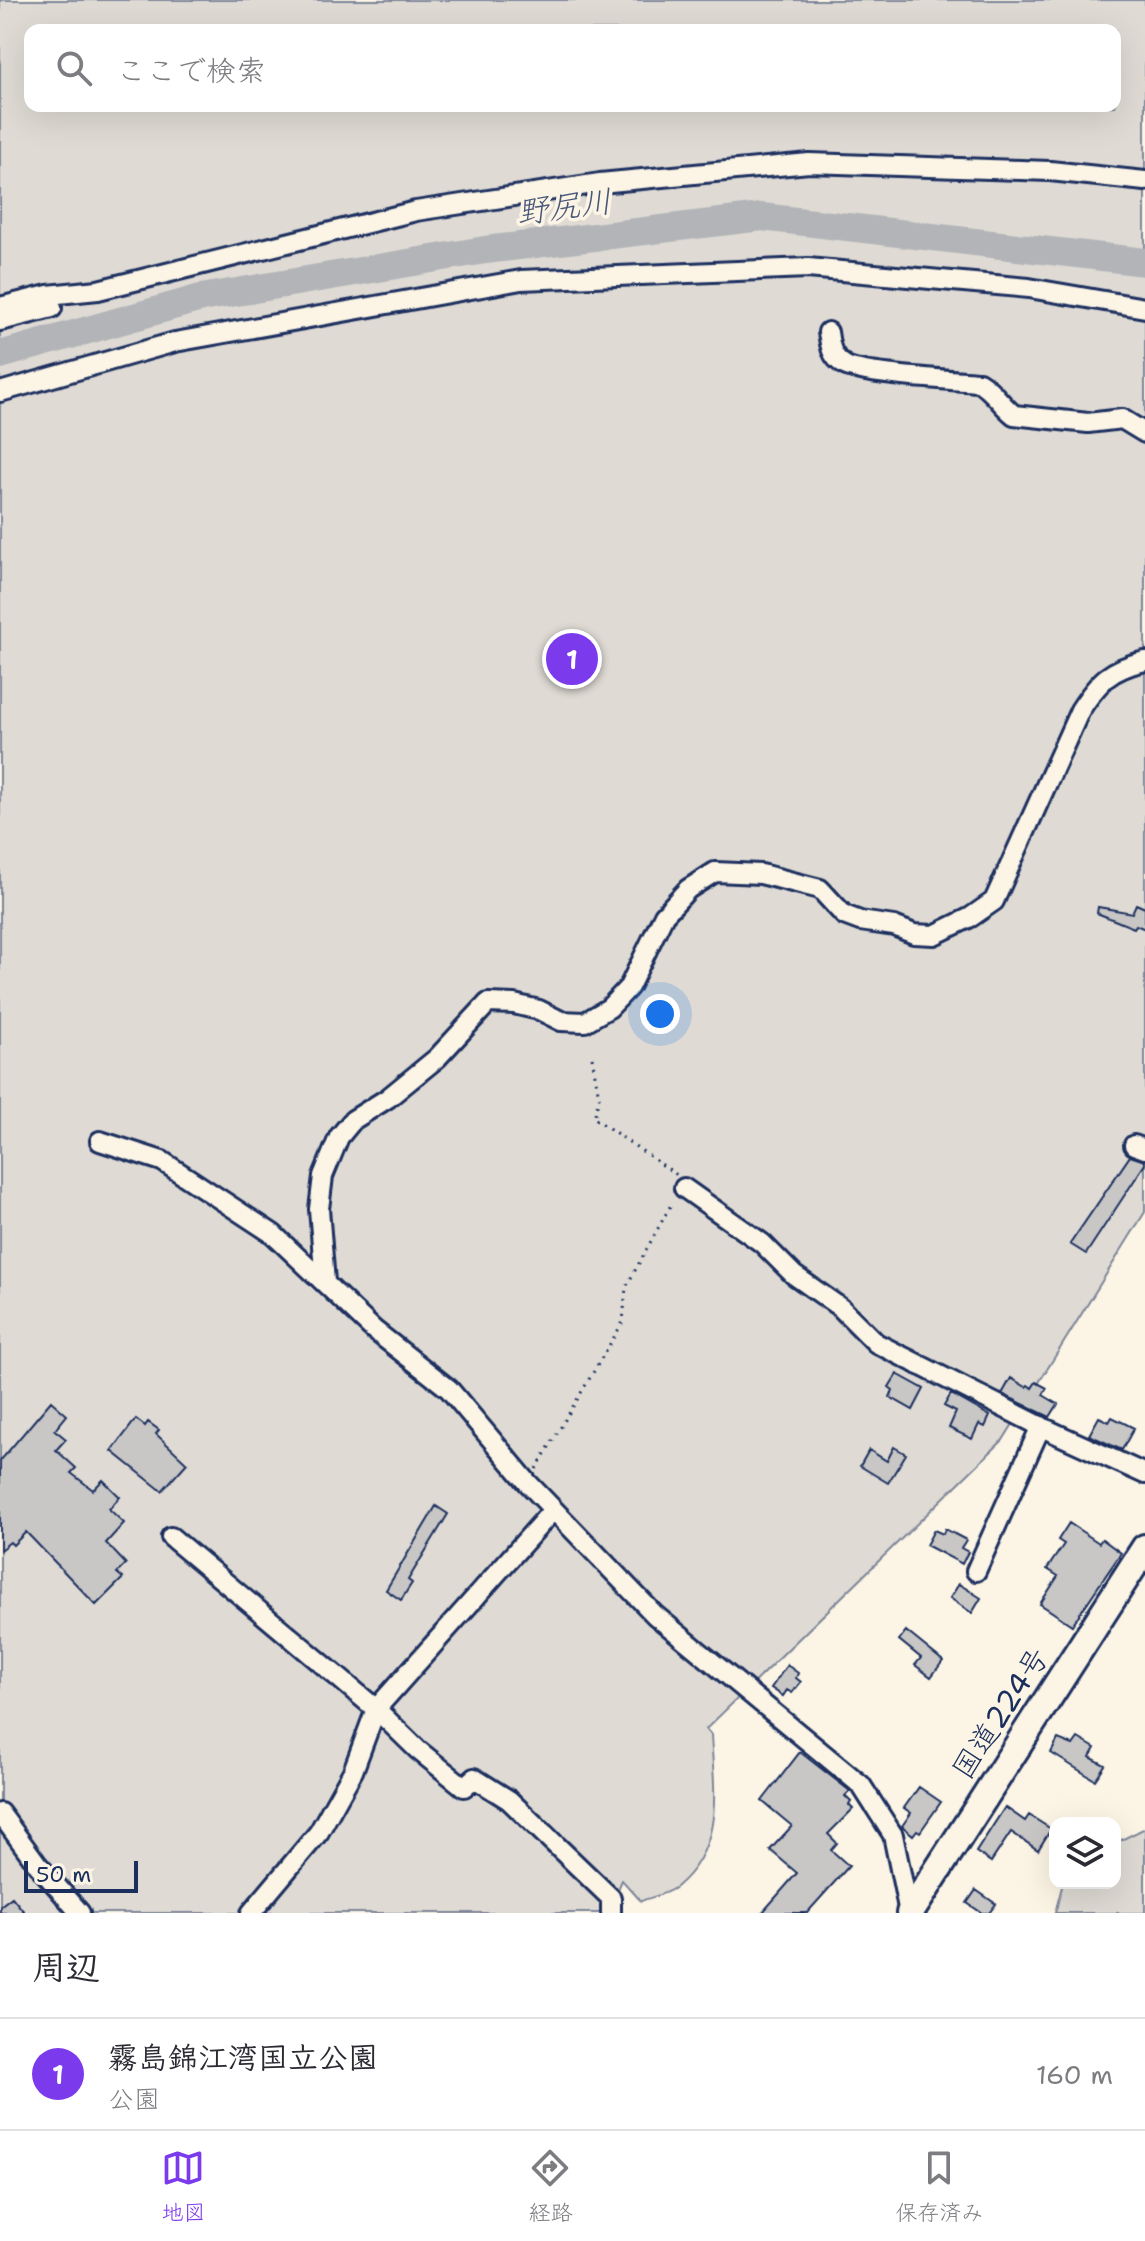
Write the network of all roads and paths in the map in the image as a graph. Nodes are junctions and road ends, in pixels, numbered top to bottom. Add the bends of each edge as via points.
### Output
1 (1145, 181) edge
2 (0, 307) edge
3 (52, 308) dead end
4 (1145, 308) edge
5 (0, 321) edge
6 (828, 332) dead end
7 (0, 392) edge
8 (1145, 433) edge
9 (1145, 661) edge
10 (592, 1057) dead end
11 (100, 1141) dead end
12 (684, 1188) junction
13 (325, 1282) junction
14 (1041, 1426) junction
15 (1145, 1474) edge
16 (528, 1483) junction
17 (553, 1510) junction
18 (171, 1537) dead end
19 (1145, 1548) edge
20 (976, 1571) dead end
21 (376, 1709) junction
22 (0, 1813) edge
23 (80, 1913) edge
24 (251, 1913) edge
25 (611, 1913) edge
26 (910, 1913) edge

1 - 2 street via 1050,171 809,163 600,183 416,211 98,290
3 - 5 street
4 - 7 street via 1029,288 808,268 521,280 175,342
6 - 8 street via 831,352 844,366 979,382 1014,415 1088,423 1122,419
9 - 13 street via 1097,684 1080,710 994,901 971,917 934,935 914,934 844,915 820,889 761,874 715,872 688,889 664,915 629,987 585,1022 561,1021 514,1004 488,1003 437,1058 353,1120 339,1137 323,1176 319,1209
10 - 12 path via 599,1097 594,1118 678,1175
11 - 13 street via 162,1161 273,1234
12 - 14 street via 762,1243 876,1343
12 - 16 path via 626,1287 617,1334
13 - 16 street via 374,1330 449,1389
14 - 15 street
14 - 20 street
16 - 17 street
17 - 21 street
17 - 26 street via 655,1615 861,1785 893,1835
18 - 21 street
19 - 26 highway, 国道224号
21 - 24 street via 353,1771 319,1832
21 - 25 street via 464,1787 474,1778 509,1800 611,1898
22 - 23 street

